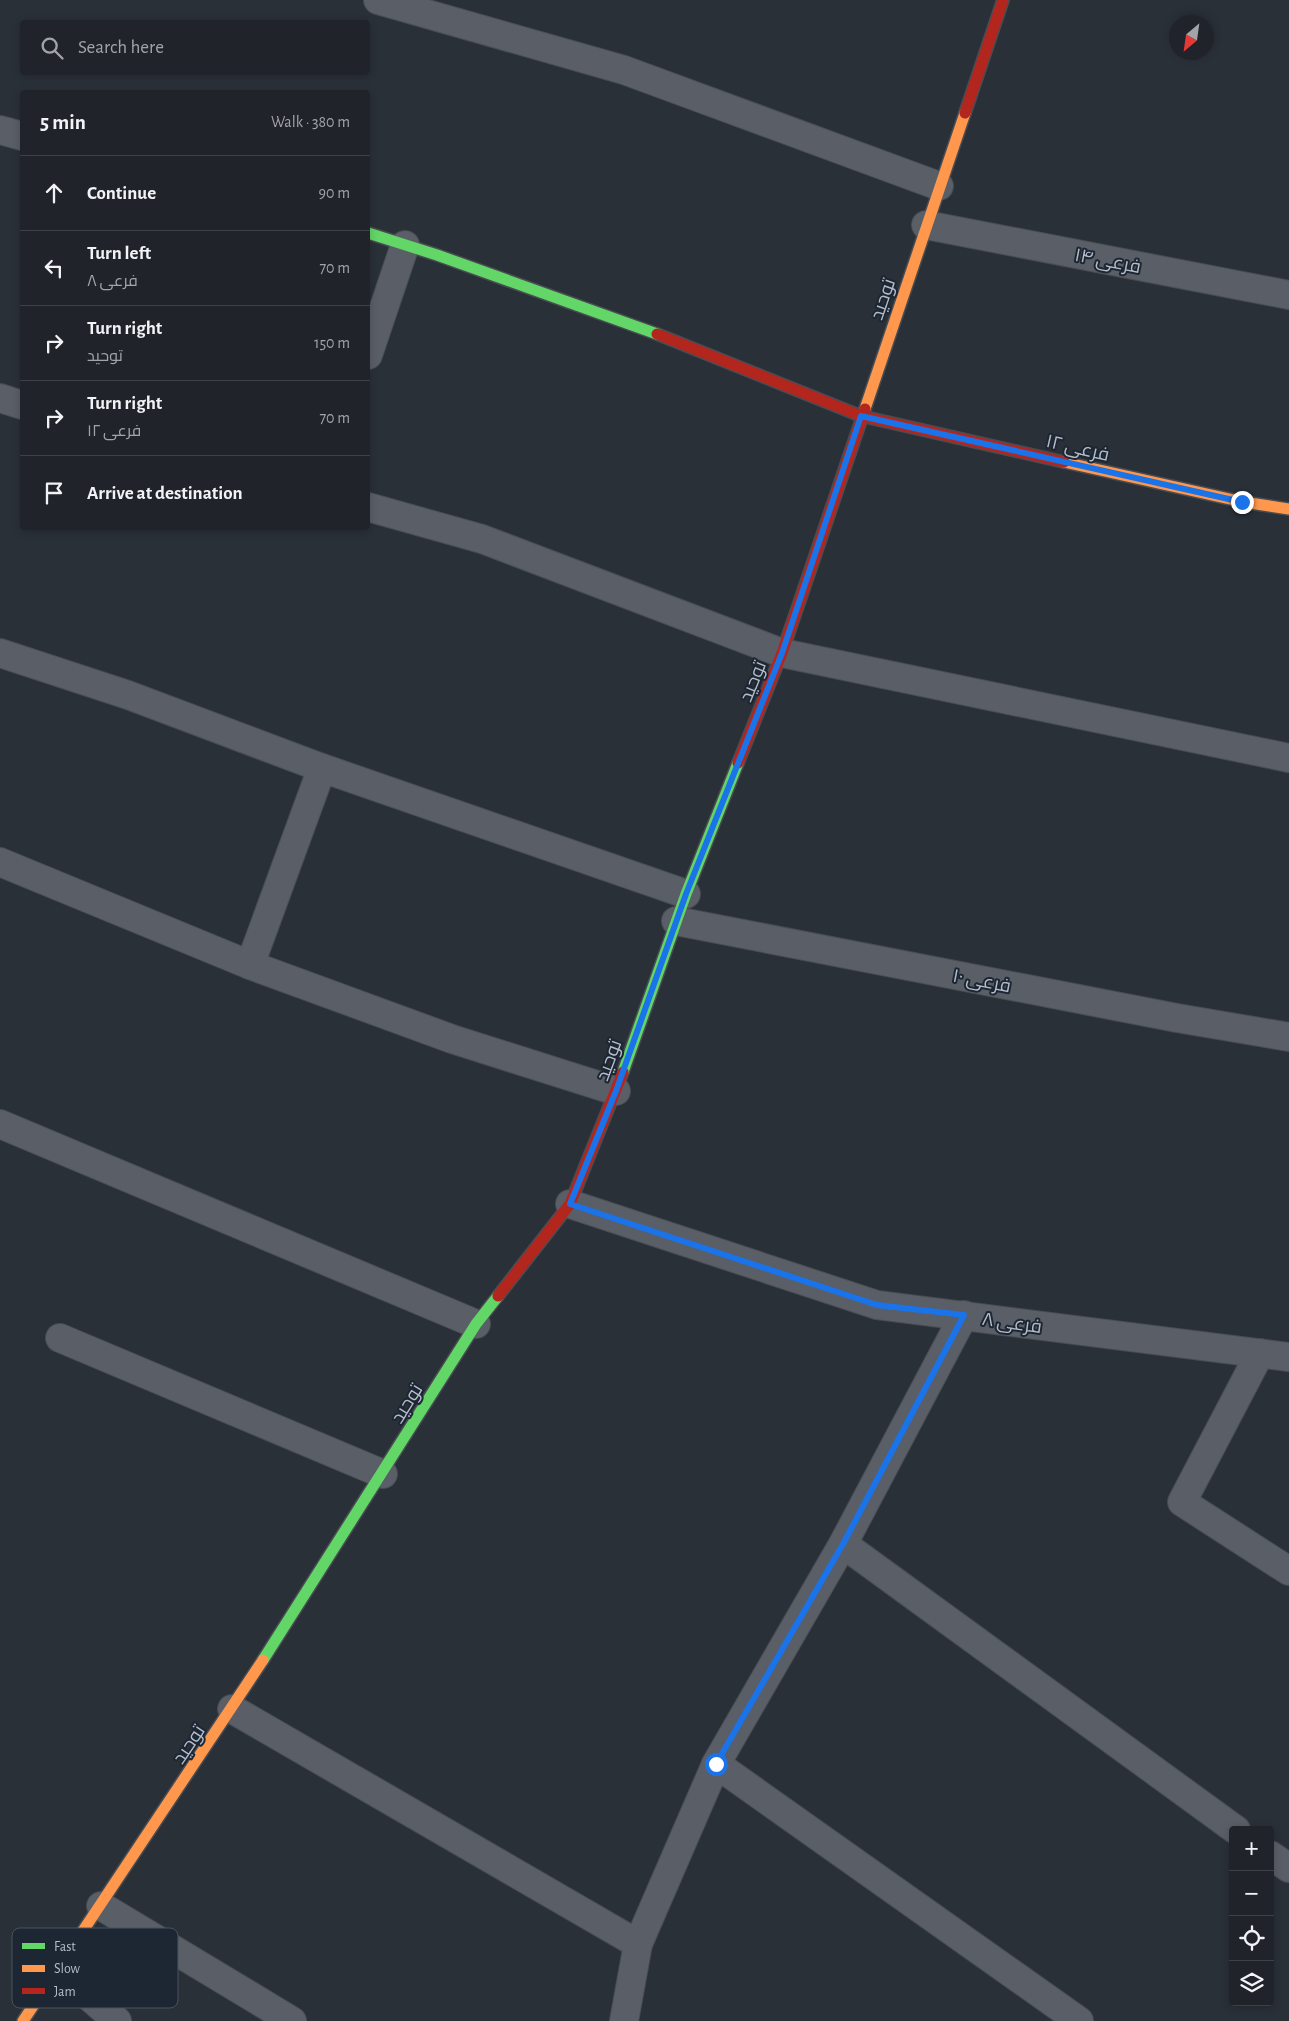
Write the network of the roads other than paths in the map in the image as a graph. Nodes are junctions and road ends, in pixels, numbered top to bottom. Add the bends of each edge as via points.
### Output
1 (378, 0) edge
2 (1003, 0) edge
3 (0, 130) edge
4 (20, 135) edge
5 (939, 186) junction
6 (926, 226) junction
7 (370, 234) edge
8 (405, 245) junction
9 (1289, 295) edge
10 (370, 349) edge
11 (0, 398) edge
12 (20, 404) edge
13 (861, 416) junction
14 (370, 508) edge
15 (1289, 509) edge
16 (0, 653) edge
17 (782, 653) junction
18 (1289, 758) edge
19 (322, 768) junction
20 (0, 862) edge
21 (686, 894) junction
22 (676, 921) junction
23 (250, 965) junction
24 (1289, 1036) edge
25 (616, 1091) junction
26 (0, 1124) edge
27 (570, 1204) junction
28 (964, 1315) junction
29 (476, 1324) junction
30 (60, 1338) dead end
31 (1260, 1353) junction
32 (1289, 1357) edge
33 (383, 1474) junction
34 (843, 1544) junction
35 (1289, 1571) edge
36 (232, 1709) junction
37 (716, 1764) junction
38 (1231, 1826) edge
39 (1274, 1858) edge
40 (1289, 1868) edge
41 (101, 1906) junction
42 (87, 1928) edge
43 (138, 1928) edge
44 (638, 1944) junction
45 (178, 1952) edge
46 (33, 2008) edge
47 (103, 2008) edge
48 (24, 2021) edge
49 (118, 2021) edge
50 (292, 2021) edge
51 (624, 2021) edge
52 (1079, 2021) edge

1 - 5 street via 624,70
2 - 5 street, توحید
3 - 4 street
5 - 6 street, توحید
6 - 9 street, فرعی ۱۴
6 - 13 street, توحید
7 - 8 street, فرعی ۱۲
8 - 10 street
8 - 13 street, فرعی ۱۲ via 700,350
11 - 12 street
13 - 15 street, فرعی ۱۲ via 1242,502
13 - 17 street, توحید
14 - 17 street via 482,539
16 - 19 street via 128,695
17 - 18 street
17 - 21 street, توحید
19 - 21 street
19 - 23 street
20 - 23 street
21 - 22 street, توحید
22 - 24 street, فرعی ۱۰ via 1177,1018
22 - 25 street, توحید
23 - 25 street via 452,1039
25 - 27 street, توحید
26 - 29 street
27 - 28 street, فرعی ۸ via 877,1305
27 - 29 street, توحید
28 - 31 street, فرعی ۸
28 - 34 street
29 - 33 street, توحید
30 - 33 street
31 - 32 street, فرعی ۸
31 - 35 street via 1182,1502
33 - 36 street, توحید
34 - 37 street
34 - 38 street
36 - 41 street, توحید
36 - 44 street
37 - 44 street
37 - 52 street
39 - 40 street
41 - 42 street, توحید
41 - 43 street
44 - 51 street
45 - 50 street
46 - 48 street, توحید
47 - 49 street

